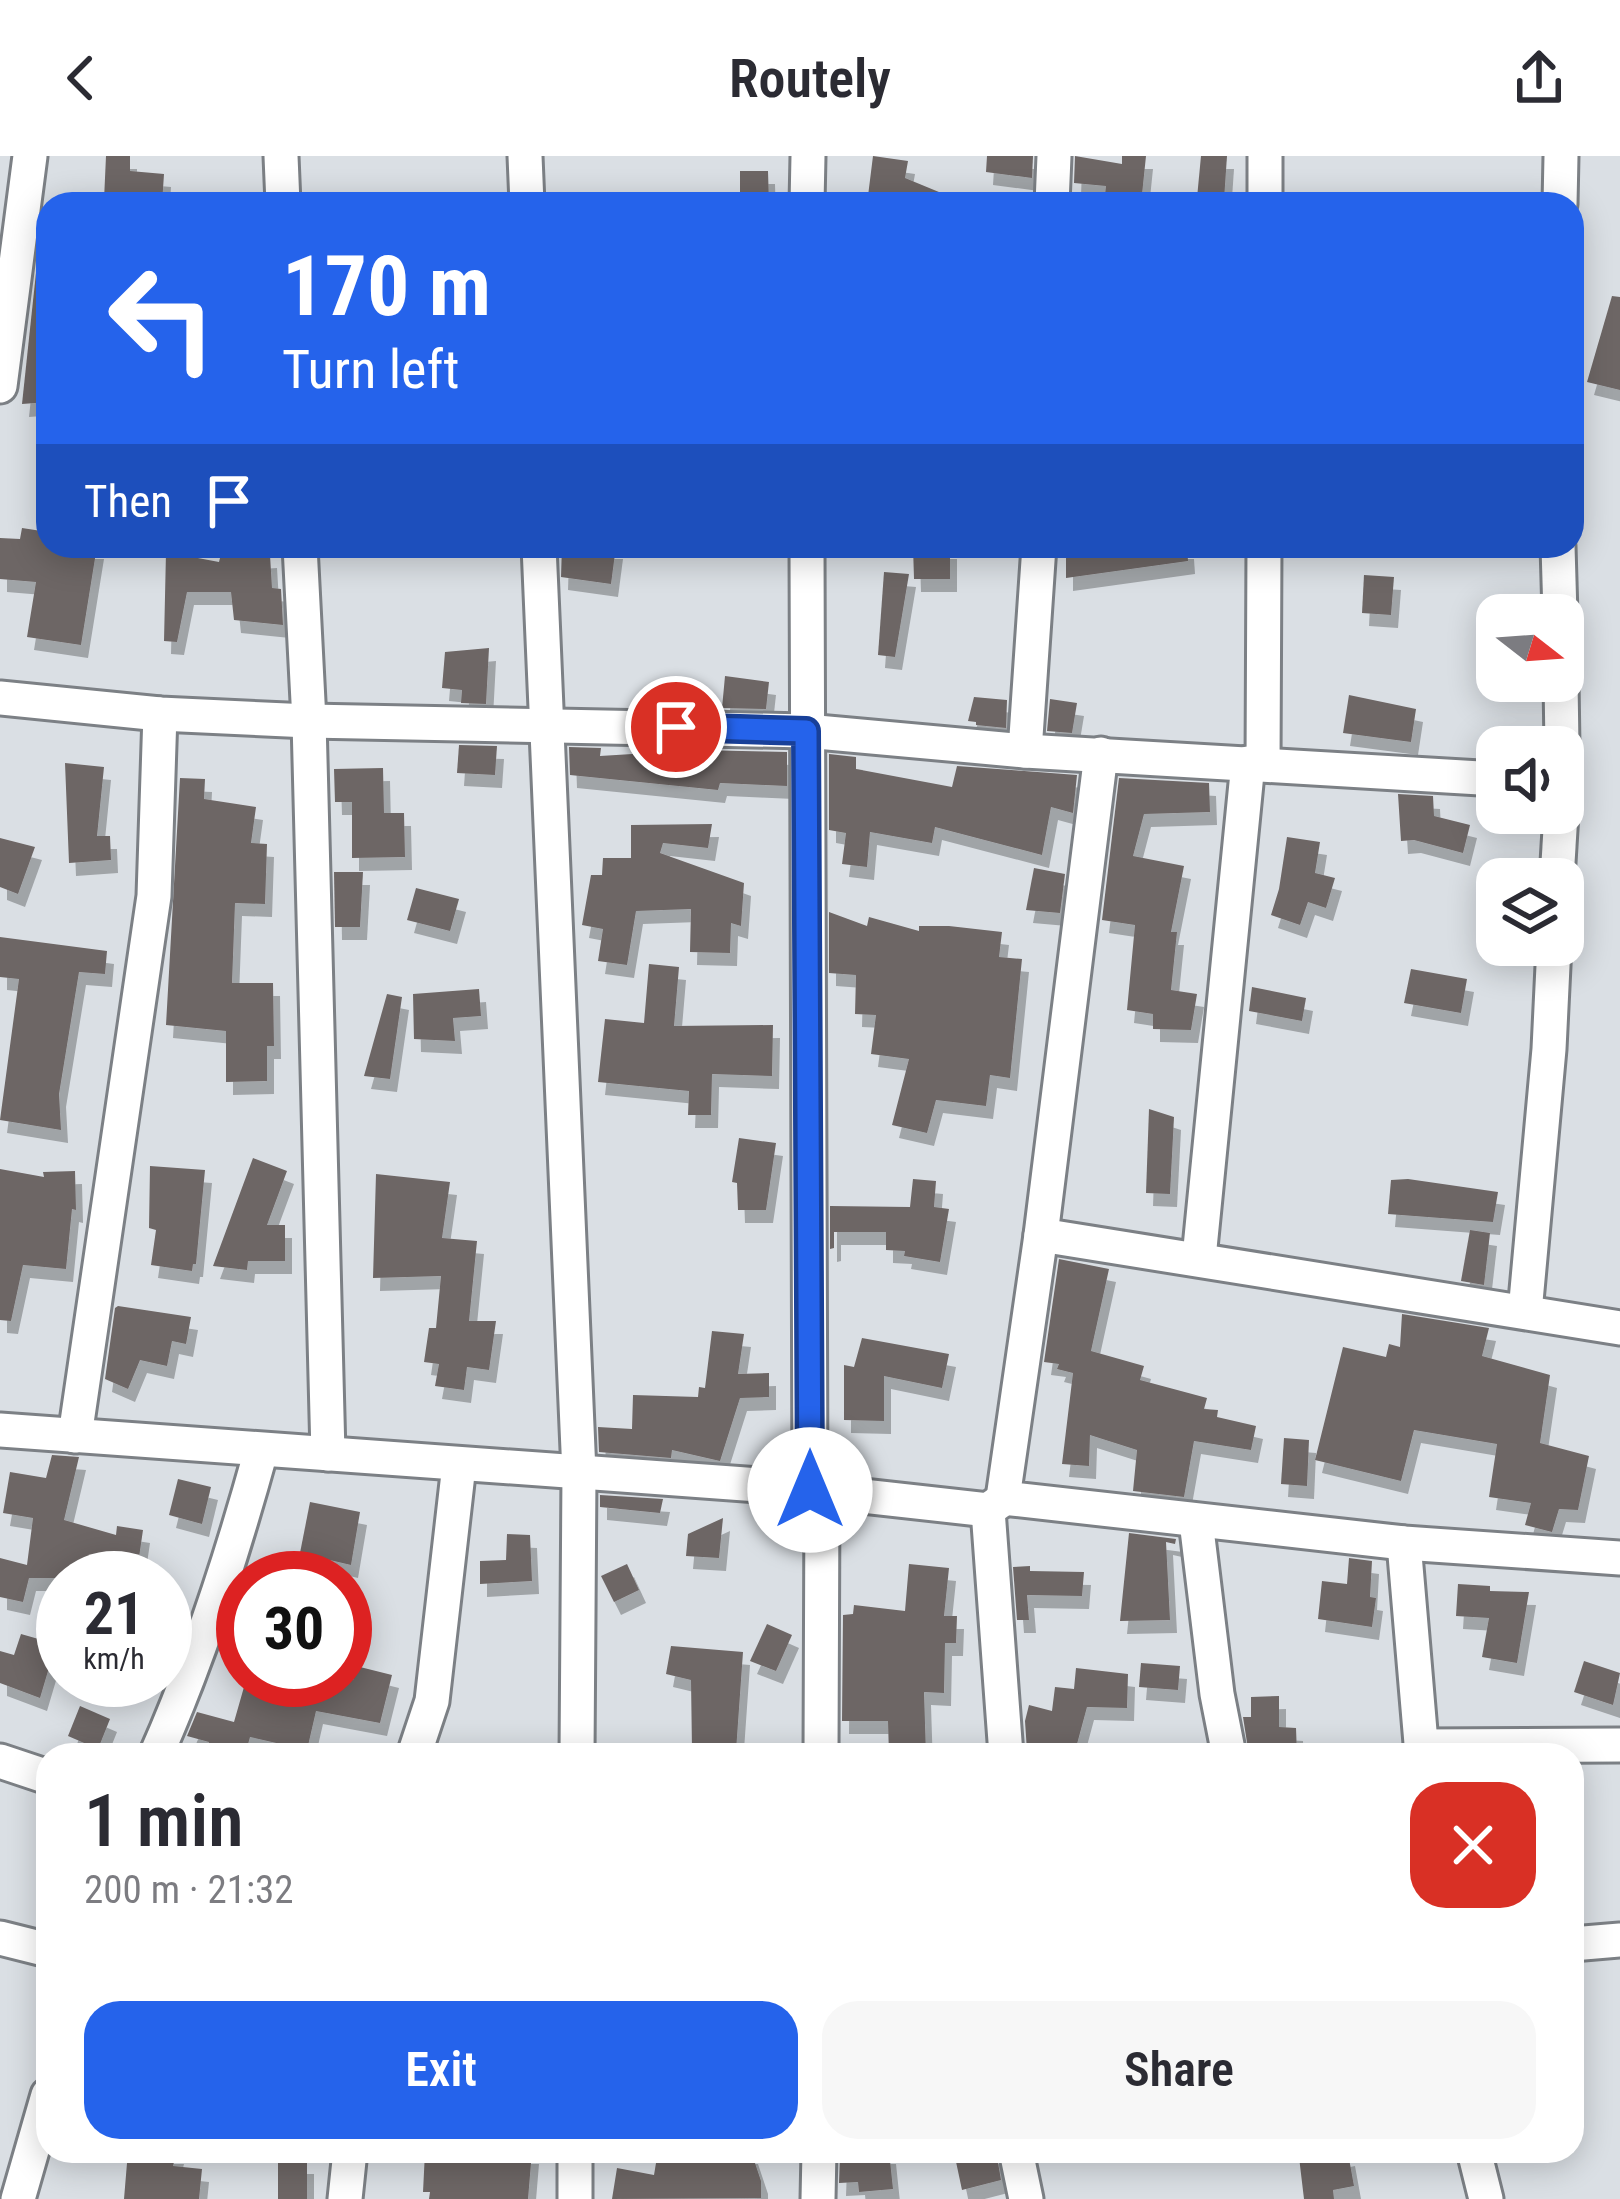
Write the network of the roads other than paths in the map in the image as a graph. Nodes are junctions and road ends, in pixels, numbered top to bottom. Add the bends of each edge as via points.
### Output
1 (30, 156) edge
2 (280, 156) edge
3 (525, 156) edge
4 (808, 156) edge
5 (1054, 156) edge
6 (1265, 156) edge
7 (1561, 156) edge
8 (282, 192) edge
9 (526, 192) edge
10 (807, 192) edge
11 (1052, 192) edge
12 (1265, 192) edge
13 (1560, 192) edge
14 (0, 386) edge
15 (301, 558) edge
16 (539, 558) edge
17 (807, 558) edge
18 (1038, 558) edge
19 (1264, 558) edge
20 (1558, 558) edge
21 (1559, 594) edge
22 (0, 698) edge
23 (160, 714) junction
24 (309, 721) junction
25 (545, 723) junction
26 (806, 731) junction
27 (1025, 751) junction
28 (1101, 754) junction
29 (1256, 764) junction
30 (1476, 777) edge
31 (1553, 966) edge
32 (1041, 1235) junction
33 (1198, 1258) junction
34 (1525, 1312) junction
35 (1620, 1328) edge
36 (0, 1430) edge
37 (75, 1436) junction
38 (260, 1451) junction
39 (328, 1454) junction
40 (459, 1465) junction
41 (579, 1473) junction
42 (816, 1491) junction
43 (995, 1504) junction
44 (1196, 1521) junction
45 (1404, 1543) junction
46 (1620, 1558) edge
47 (161, 1743) edge
48 (418, 1743) edge
49 (577, 1743) edge
50 (821, 1743) edge
51 (1005, 1743) edge
52 (1227, 1743) edge
53 (1420, 1743) edge
54 (1620, 1745) edge
55 (1584, 1746) edge
56 (0, 1761) edge
57 (36, 1773) edge
58 (0, 1938) edge
59 (1620, 1940) edge
60 (1584, 1943) edge
61 (36, 1947) edge
62 (36, 2137) edge
63 (349, 2163) edge
64 (575, 2163) edge
65 (819, 2163) edge
66 (1018, 2163) edge
67 (1477, 2163) edge
68 (18, 2199) edge
69 (345, 2199) edge
70 (575, 2199) edge
71 (818, 2199) edge
72 (1026, 2199) edge
73 (1486, 2199) edge

1 - 14 street
2 - 8 street
3 - 9 street
4 - 10 street
5 - 11 street
6 - 12 street
7 - 13 street
15 - 24 street
16 - 25 street
17 - 26 street
18 - 27 street
19 - 29 street
20 - 21 street
22 - 23 street
23 - 24 street
23 - 37 street via 154,896
24 - 25 street
24 - 39 street
25 - 26 street
25 - 41 street
26 - 27 street
26 - 42 street
27 - 28 street
28 - 29 street
28 - 32 street
29 - 30 street
29 - 33 street
31 - 34 street
32 - 33 street
32 - 43 street
33 - 34 street
34 - 35 street
36 - 37 street
37 - 38 street
38 - 39 street
38 - 47 street via 226,1578
39 - 40 street
40 - 41 street
40 - 48 street via 432,1702
41 - 42 street
41 - 49 street
42 - 43 street
42 - 50 street
43 - 44 street
43 - 51 street
44 - 45 street
44 - 52 street
45 - 46 street
45 - 53 street
54 - 55 street
56 - 57 street
58 - 61 street
59 - 60 street
62 - 68 street
63 - 69 street
64 - 70 street
65 - 71 street
66 - 72 street
67 - 73 street

